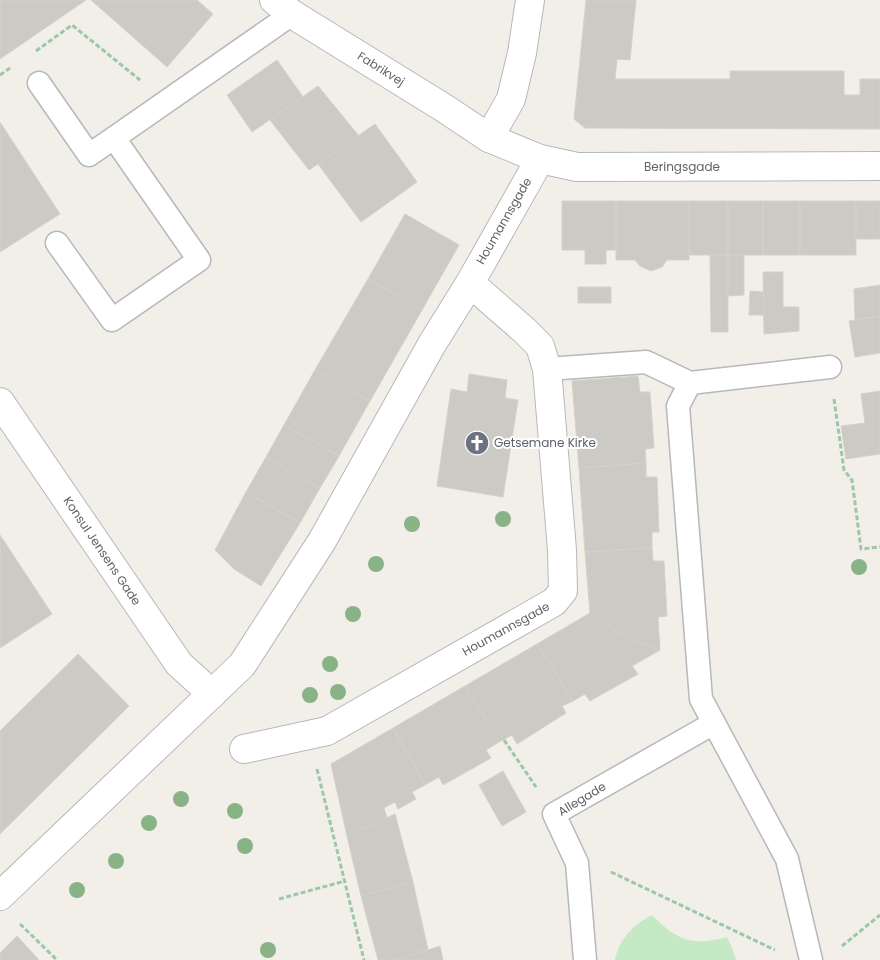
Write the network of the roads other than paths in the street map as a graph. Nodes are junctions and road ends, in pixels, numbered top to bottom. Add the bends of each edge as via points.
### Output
1 (530, 0) edge
2 (283, 7) edge
3 (39, 83) dead end
4 (114, 138) junction
5 (489, 138) junction
6 (540, 159) junction
7 (880, 166) edge
8 (57, 243) dead end
9 (470, 283) junction
10 (830, 367) road end
11 (547, 369) junction
12 (690, 383) junction
13 (0, 402) edge
14 (205, 701) junction
15 (714, 723) junction
16 (244, 749) dead end
17 (0, 896) edge
18 (585, 960) edge
19 (811, 960) edge

1 - 5 street via 511,99
2 - 4 lane via 166,102
2 - 5 street, Fabrikvej
3 - 4 lane via 89,155
4 - 8 lane via 199,260 112,320
5 - 6 street, Beringsgade
6 - 7 street, Beringsgade via 577,167
6 - 9 street, Houmannsgade
9 - 11 street, Houmannsgade via 540,346
9 - 14 street, Houmannsgade via 322,541 242,665
10 - 12 lane
11 - 12 lane via 646,362
11 - 16 street, Houmannsgade via 563,591 554,602 327,731
12 - 15 lane via 678,406 701,698
13 - 14 street, Konsul Jensens Gade
14 - 17 street
15 - 18 lane, Allegade via 554,814 577,863
15 - 19 lane via 788,859

